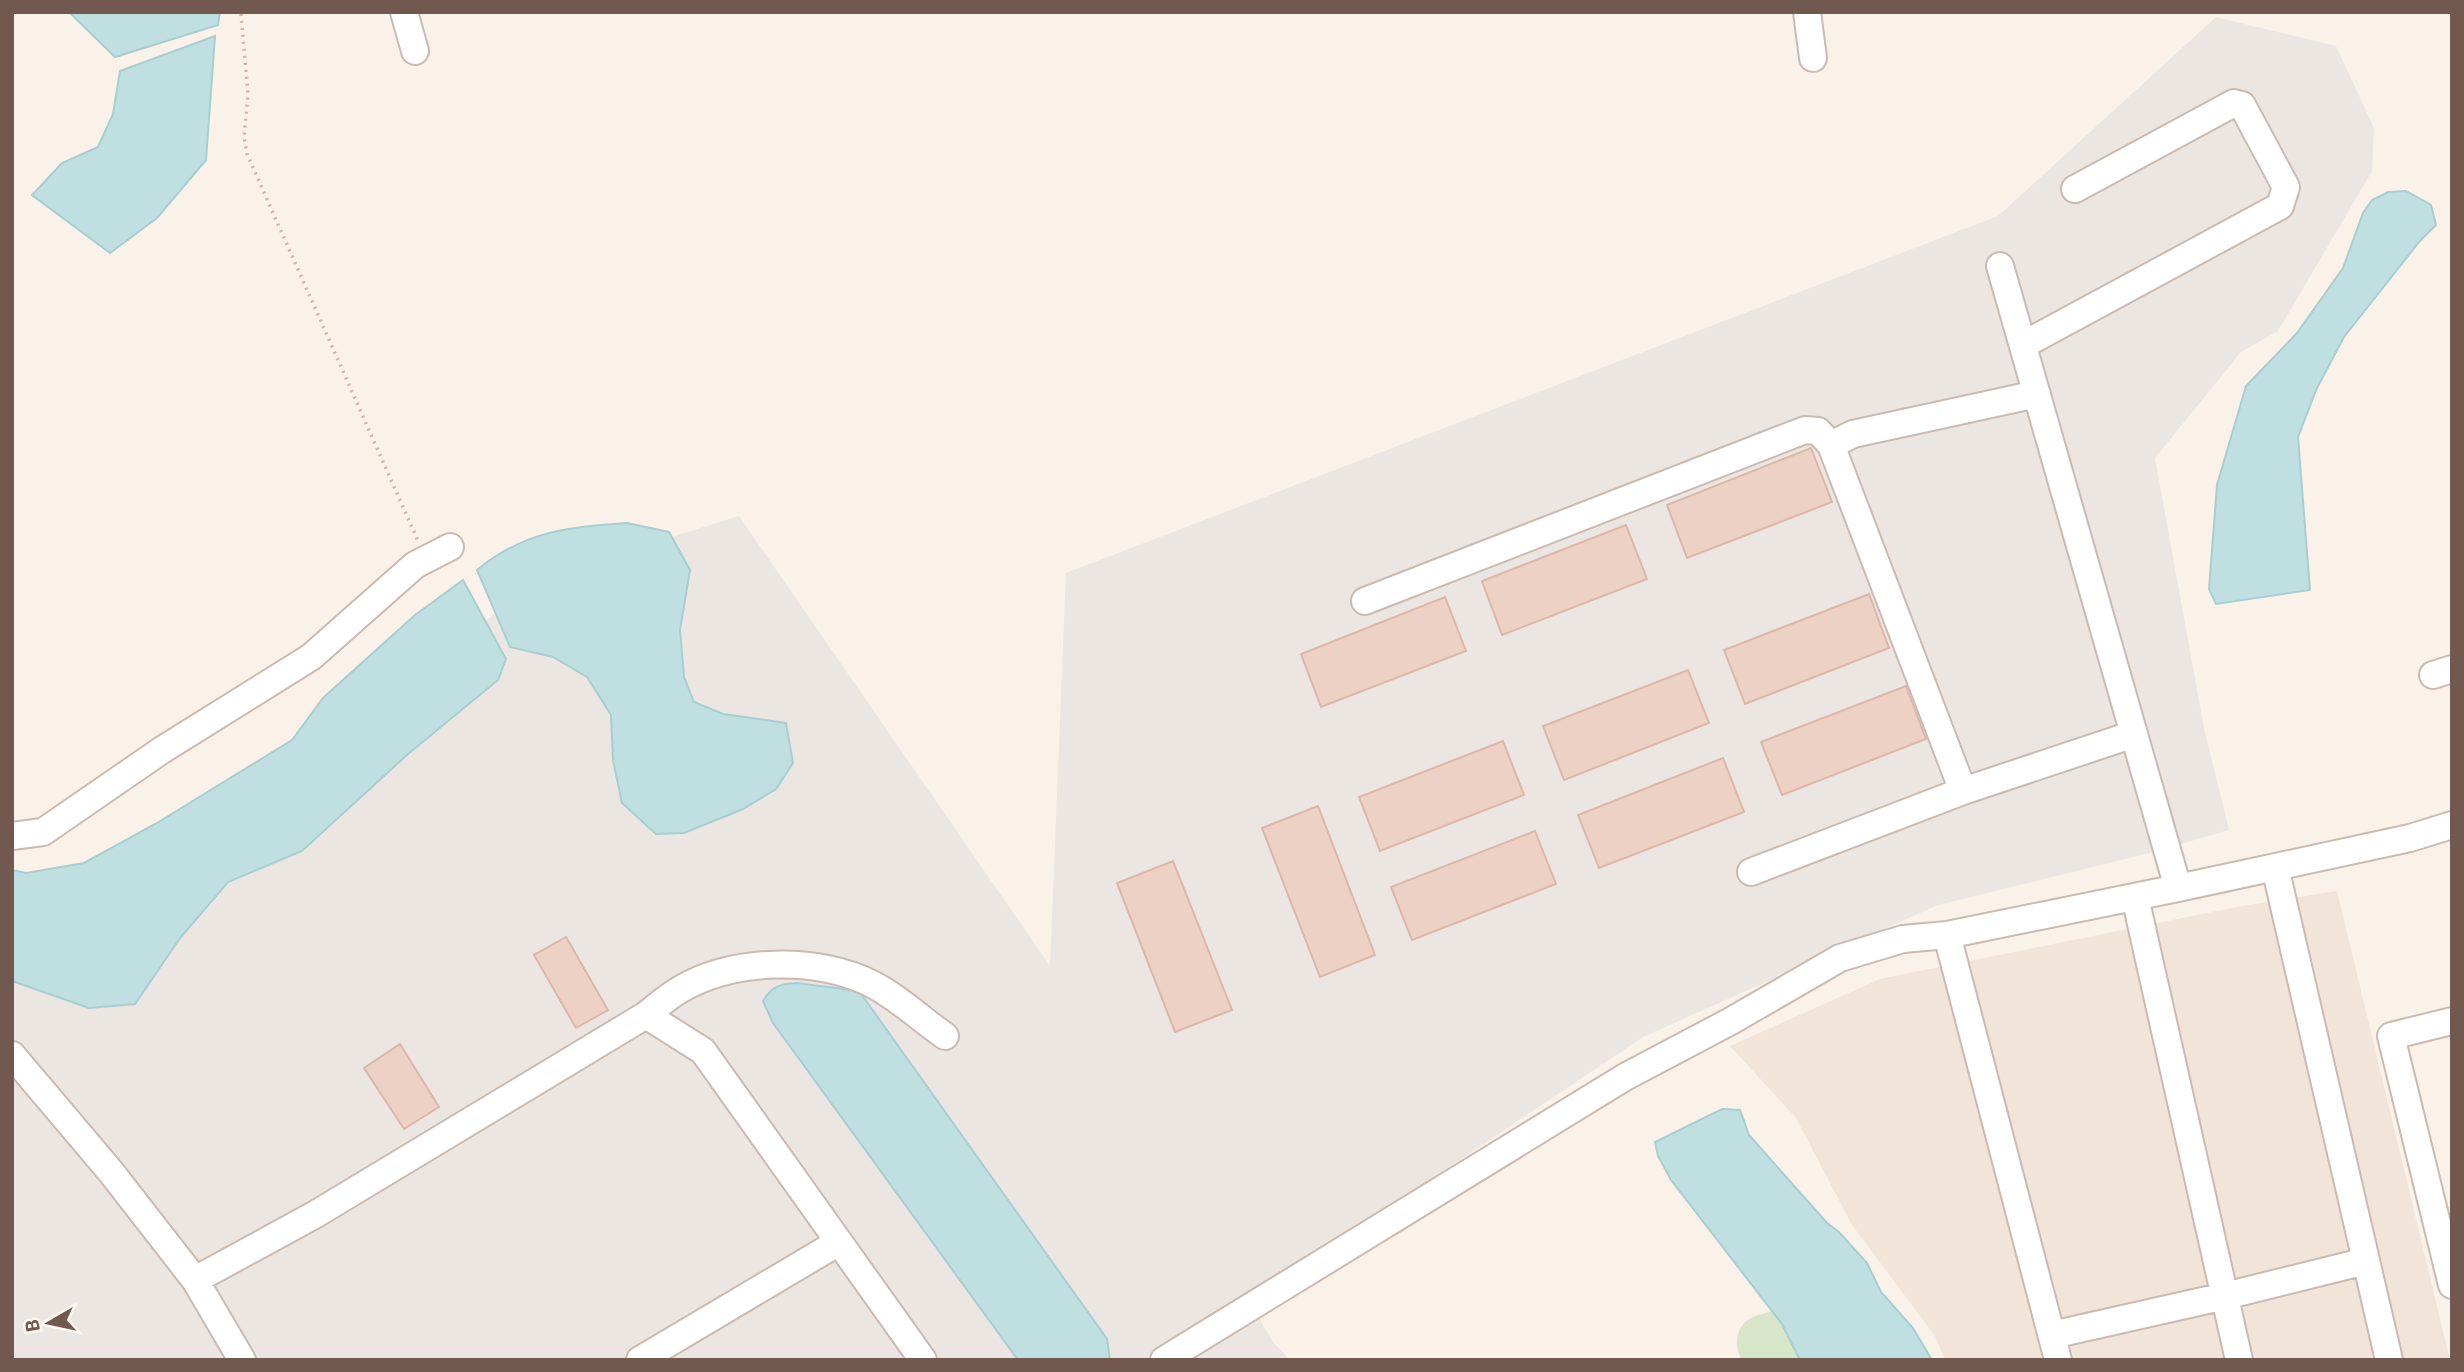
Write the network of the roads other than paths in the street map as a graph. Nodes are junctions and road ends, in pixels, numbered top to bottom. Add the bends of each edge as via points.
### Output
1 (404, 12) edge
2 (1807, 12) edge
3 (415, 51) dead end
4 (1813, 58) dead end
5 (2075, 189) dead end
6 (2000, 266) dead end
7 (2023, 345) junction
8 (2037, 394) junction
9 (1831, 445) junction
10 (450, 547) dead end
11 (1365, 601) dead end
12 (2134, 734) junction
13 (1963, 792) junction
14 (2452, 825) edge
15 (12, 836) edge
16 (2275, 867) junction
17 (1751, 872) dead end
18 (2178, 888) junction
19 (2135, 897) junction
20 (1947, 935) junction
21 (646, 1015) junction
22 (2452, 1021) edge
23 (945, 1036) dead end
24 (12, 1055) edge
25 (2445, 1230) edge
26 (839, 1242) junction
27 (2366, 1261) junction
28 (195, 1280) junction
29 (2452, 1285) edge
30 (2225, 1296) junction
31 (2055, 1347) edge
32 (657, 1355) edge
33 (242, 1360) edge
34 (923, 1360) edge
35 (1164, 1360) edge
36 (2239, 1360) edge
37 (2389, 1360) edge

1 - 3 street
2 - 4 street
5 - 7 street via 2234,103 2242,105 2286,187 2280,206
6 - 7 street
7 - 8 street
8 - 9 street via 1853,434
8 - 12 street
9 - 11 street via 1818,431 1805,430
9 - 13 street
10 - 15 street via 415,565 310,657 43,832
12 - 13 street
12 - 18 street
13 - 17 street
14 - 16 street
16 - 18 street
16 - 27 street
18 - 19 street
19 - 20 street
19 - 30 street
20 - 31 street
20 - 35 street via 1903,939 1840,958 1625,1077
21 - 23 street via 680,989 728,971 809,967 871,984
21 - 26 street via 703,1051
21 - 28 street via 316,1214
22 - 25 street via 2391,1036
24 - 28 street
25 - 29 street
26 - 32 street
26 - 34 street
27 - 30 street
27 - 37 street
28 - 33 street
30 - 31 street
30 - 36 street

